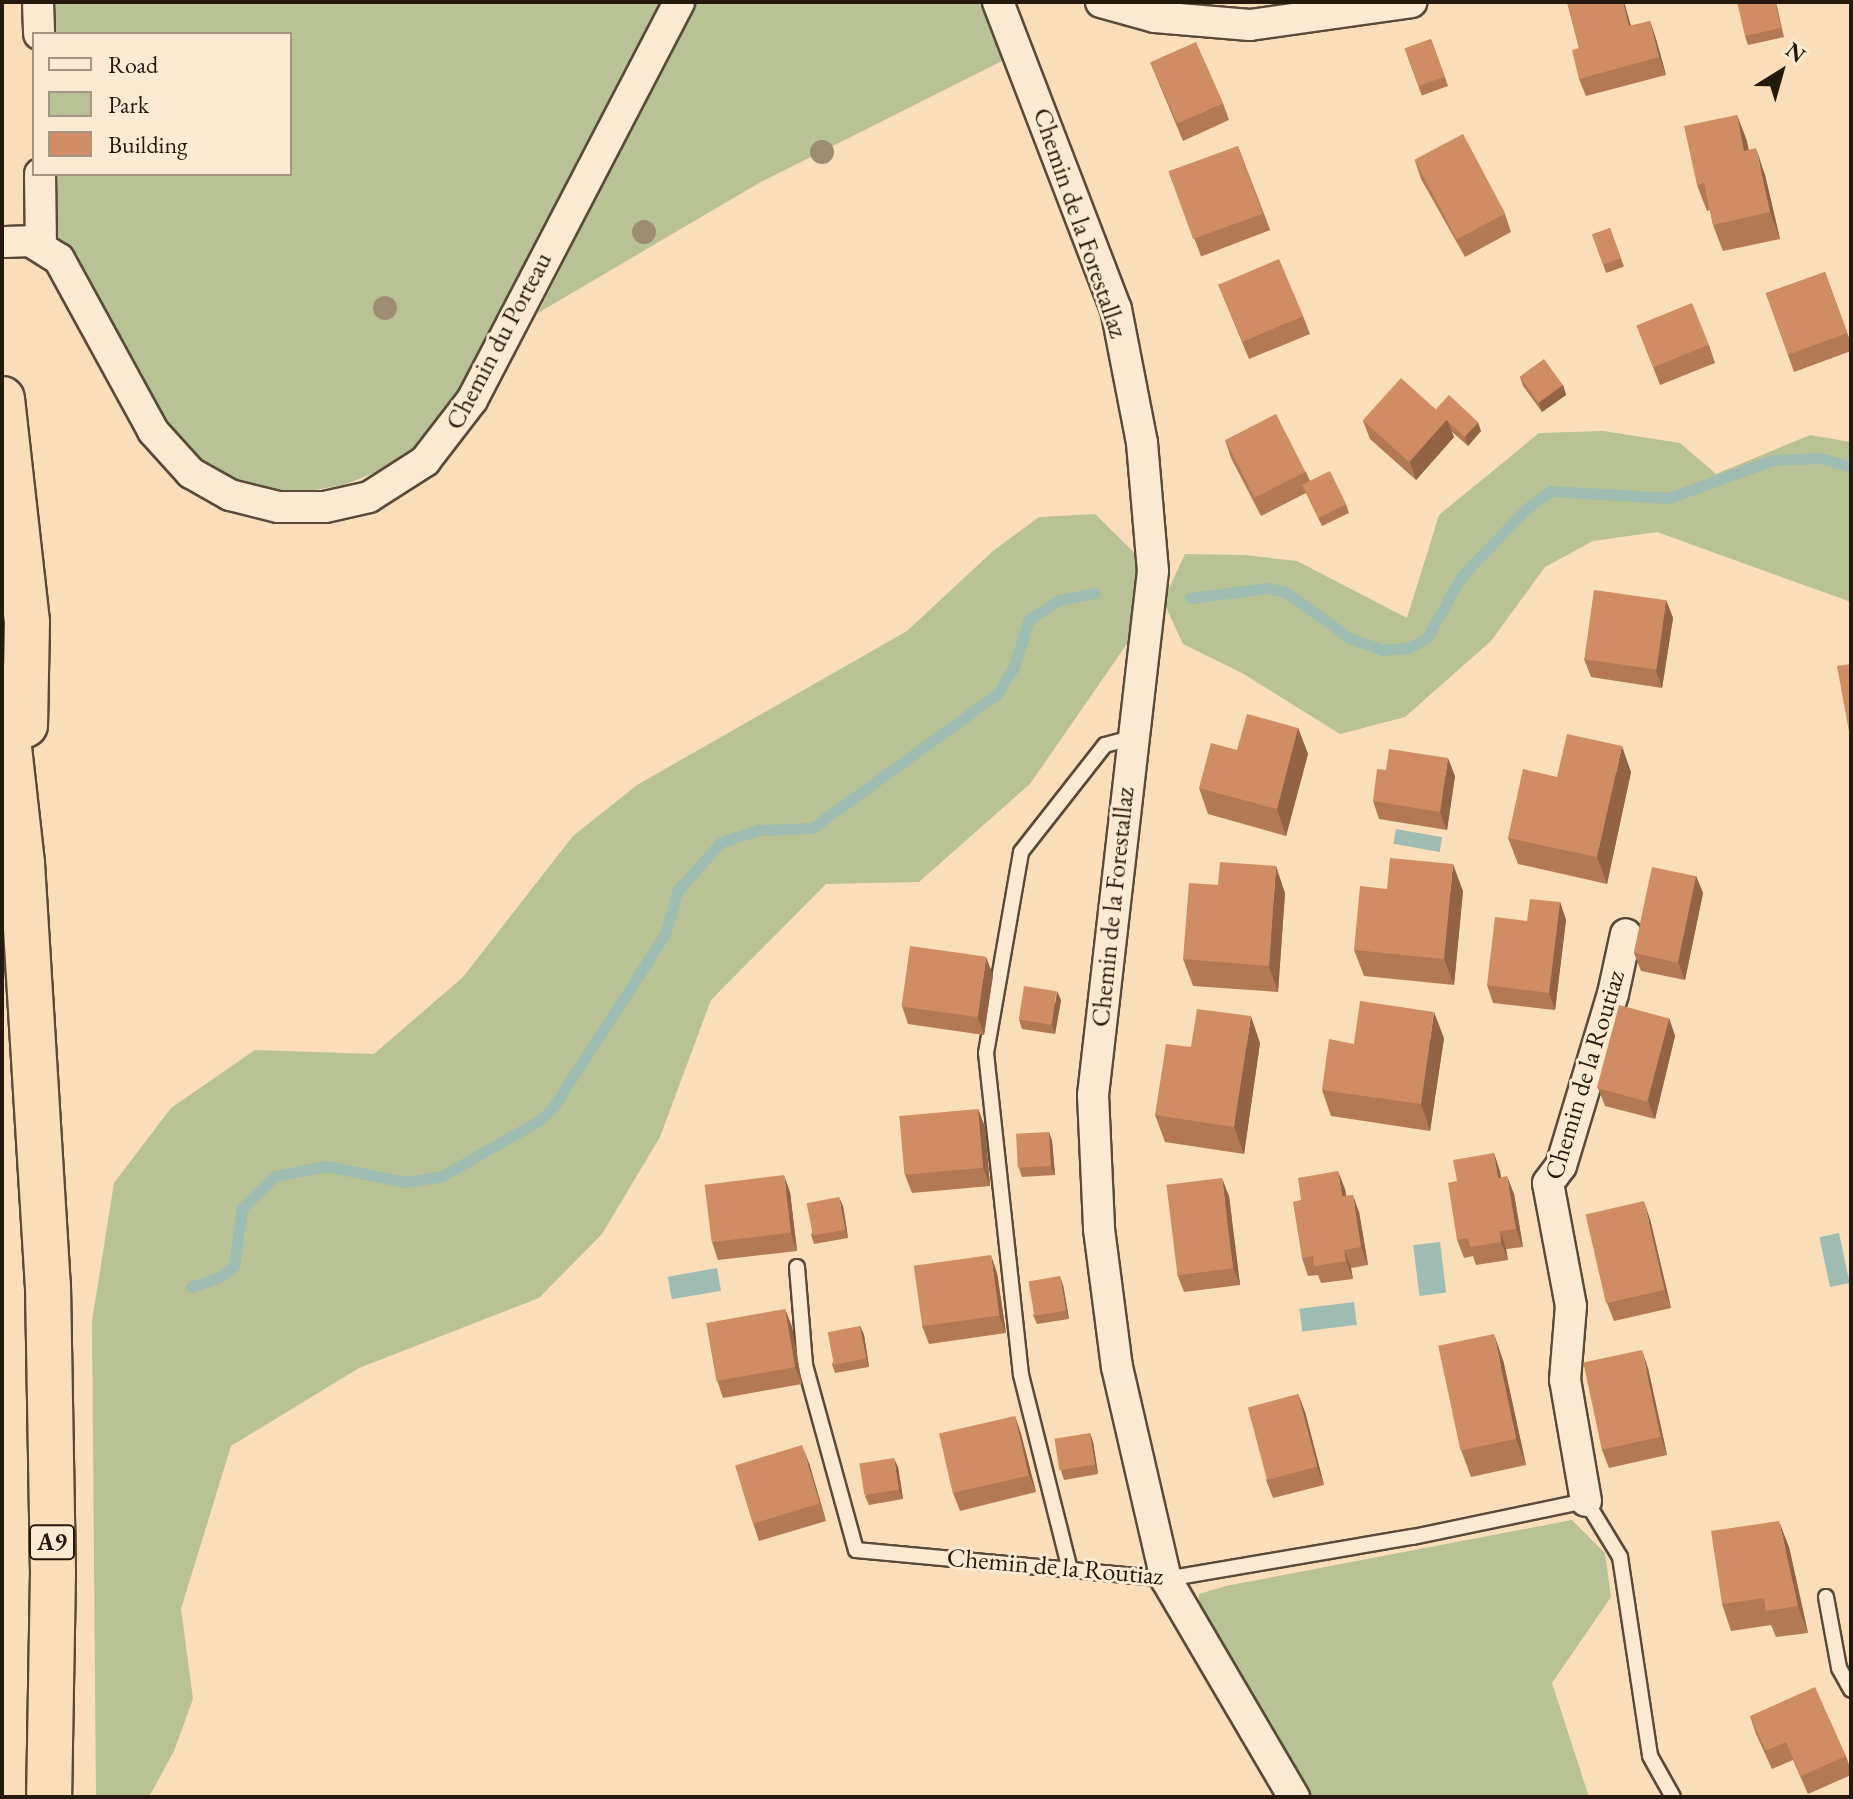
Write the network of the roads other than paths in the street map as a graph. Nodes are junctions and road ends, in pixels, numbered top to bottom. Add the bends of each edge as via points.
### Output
1 (38, 2) edge
2 (679, 2) edge
3 (998, 2) edge
4 (1101, 2) edge
5 (1411, 2) edge
6 (39, 32) edge
7 (40, 176) edge
8 (5, 242) dead end
9 (41, 245) junction
10 (2, 399) edge
11 (2, 685) edge
12 (1132, 738) junction
13 (22, 863) junction
14 (1626, 934) dead end
15 (797, 1267) dead end
16 (1586, 1501) junction
17 (1070, 1570) junction
18 (1166, 1579) junction
19 (1826, 1597) dead end
20 (1851, 1690) edge
21 (49, 1797) edge
22 (1294, 1797) edge
23 (1673, 1797) edge

1 - 6 street
2 - 9 street, Chemin du Porteau via 472,400 425,461 369,497 325,507 278,507 230,495 191,473 153,431 74,279
3 - 12 street, Chemin de la Forestallaz via 1116,309 1142,443 1153,571
4 - 5 street via 1155,17 1250,25
7 - 9 street
8 - 9 street
10 - 13 highway via 27,622
11 - 13 highway, A9
12 - 17 lane via 1105,745 1021,852 986,1053 1021,1375
12 - 18 street, Chemin de la Forestallaz via 1094,1110 1099,1229 1117,1367
13 - 21 highway, A9 via 49,1317
14 - 16 street, Chemin de la Routiaz via 1561,1166 1548,1183 1571,1306 1565,1380
15 - 17 lane, Chemin de la Routiaz via 805,1365 856,1550
16 - 18 lane, Chemin de la Routiaz
16 - 23 lane, Chemin de la Routiaz via 1620,1557 1650,1756
17 - 18 lane, Chemin de la Routiaz
18 - 22 street, Chemin de la Forestallaz
19 - 20 lane via 1839,1668

